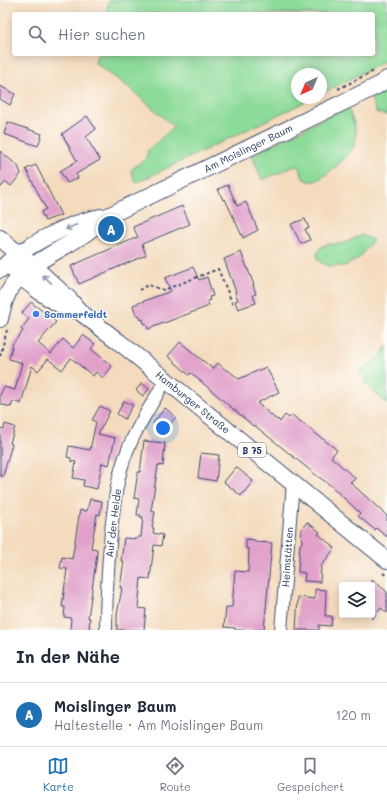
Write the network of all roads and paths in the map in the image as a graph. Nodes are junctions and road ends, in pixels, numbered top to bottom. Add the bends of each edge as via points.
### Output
1 (384, 74) edge
2 (333, 91) dead end
3 (108, 216) junction
4 (2, 239) edge
5 (6, 261) edge
6 (33, 266) junction
7 (21, 277) junction
8 (139, 290) dead end
9 (234, 307) dead end
10 (80, 312) junction
11 (0, 319) edge
12 (166, 379) junction
13 (293, 483) junction
14 (387, 560) edge
15 (106, 630) edge
16 (281, 630) edge

1 - 2 path
1 - 3 main road, Am Moislinger Baum via 377,86
3 -> 5 main road, Am Moislinger Baum via 72,226 38,241
3 - 6 main road, Am Moislinger Baum
4 - 5 main road, Hamburger Straße / B 75
5 - 6 main road, Hamburger Straße / B 75
5 - 7 main road, B 75
6 - 7 main road, Am Moislinger Baum
10 -> 6 main road, Hamburger Straße / B 75
7 - 10 main road, B 75 via 64,307
7 - 11 main road, Am Moislinger Baum via 8,292
8 - 9 path via 148,285 164,290 218,269
10 - 12 main road, Hamburger Straße / B 75
12 - 13 main road, Hamburger Straße / B 75
12 - 15 street, Auf der Heide via 144,414 127,450 115,496 108,564
13 - 14 main road, Hamburger Straße / B 75
13 - 16 street, Heimstätten

